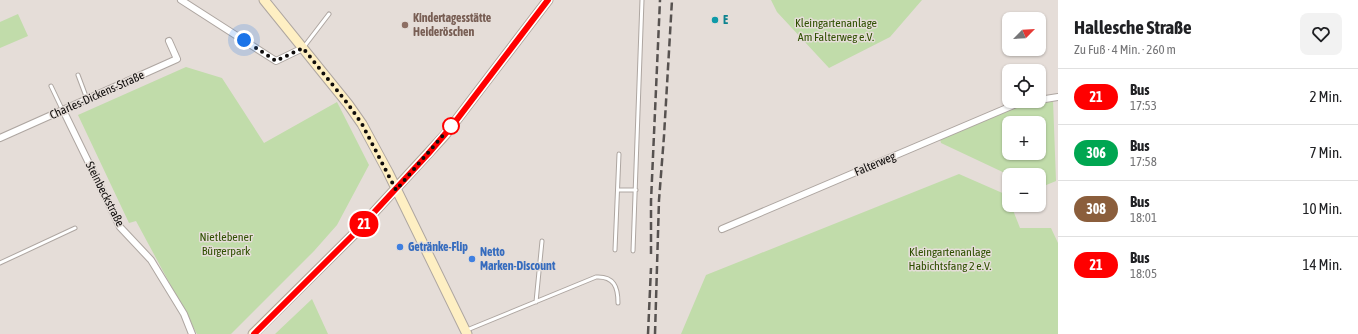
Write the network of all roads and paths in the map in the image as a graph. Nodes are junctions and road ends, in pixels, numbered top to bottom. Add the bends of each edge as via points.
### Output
1 (181, 0) edge
2 (264, 0) edge
3 (548, 0) edge
4 (642, 0) edge
5 (329, 14) dead end
6 (169, 41) dead end
7 (303, 48) junction
8 (78, 75) dead end
9 (51, 86) dead end
10 (1058, 97) edge
11 (87, 99) junction
12 (1046, 99) edge
13 (1006, 108) edge
14 (63, 110) junction
15 (0, 138) edge
16 (619, 154) dead end
17 (396, 190) junction
18 (618, 190) junction
19 (636, 190) junction
20 (75, 228) dead end
21 (722, 230) dead end
22 (542, 241) dead end
23 (615, 250) dead end
24 (633, 251) dead end
25 (0, 263) edge
26 (536, 302) junction
27 (618, 303) dead end
28 (466, 333) edge
29 (192, 334) edge
30 (254, 334) edge

1 - 7 street via 276,61
2 - 7 main road
3 - 17 main road via 445,134
4 - 19 lane
5 - 7 lane
6 - 11 street, Charles-Dickens-Straße via 177,60
7 - 17 main road via 362,124
8 - 11 lane
9 - 14 lane
10 - 12 street
11 - 14 street, Charles-Dickens-Straße
13 - 21 street, Falterweg
14 - 15 street, Charles-Dickens-Straße
14 - 29 street, Steinbeckstraße via 120,227 151,260 184,314
16 - 18 lane
17 - 28 main road
17 - 30 main road
18 - 19 lane
18 - 23 lane
19 - 24 lane
20 - 25 lane
22 - 26 lane
26 - 27 lane via 602,276 614,283
26 - 28 lane

